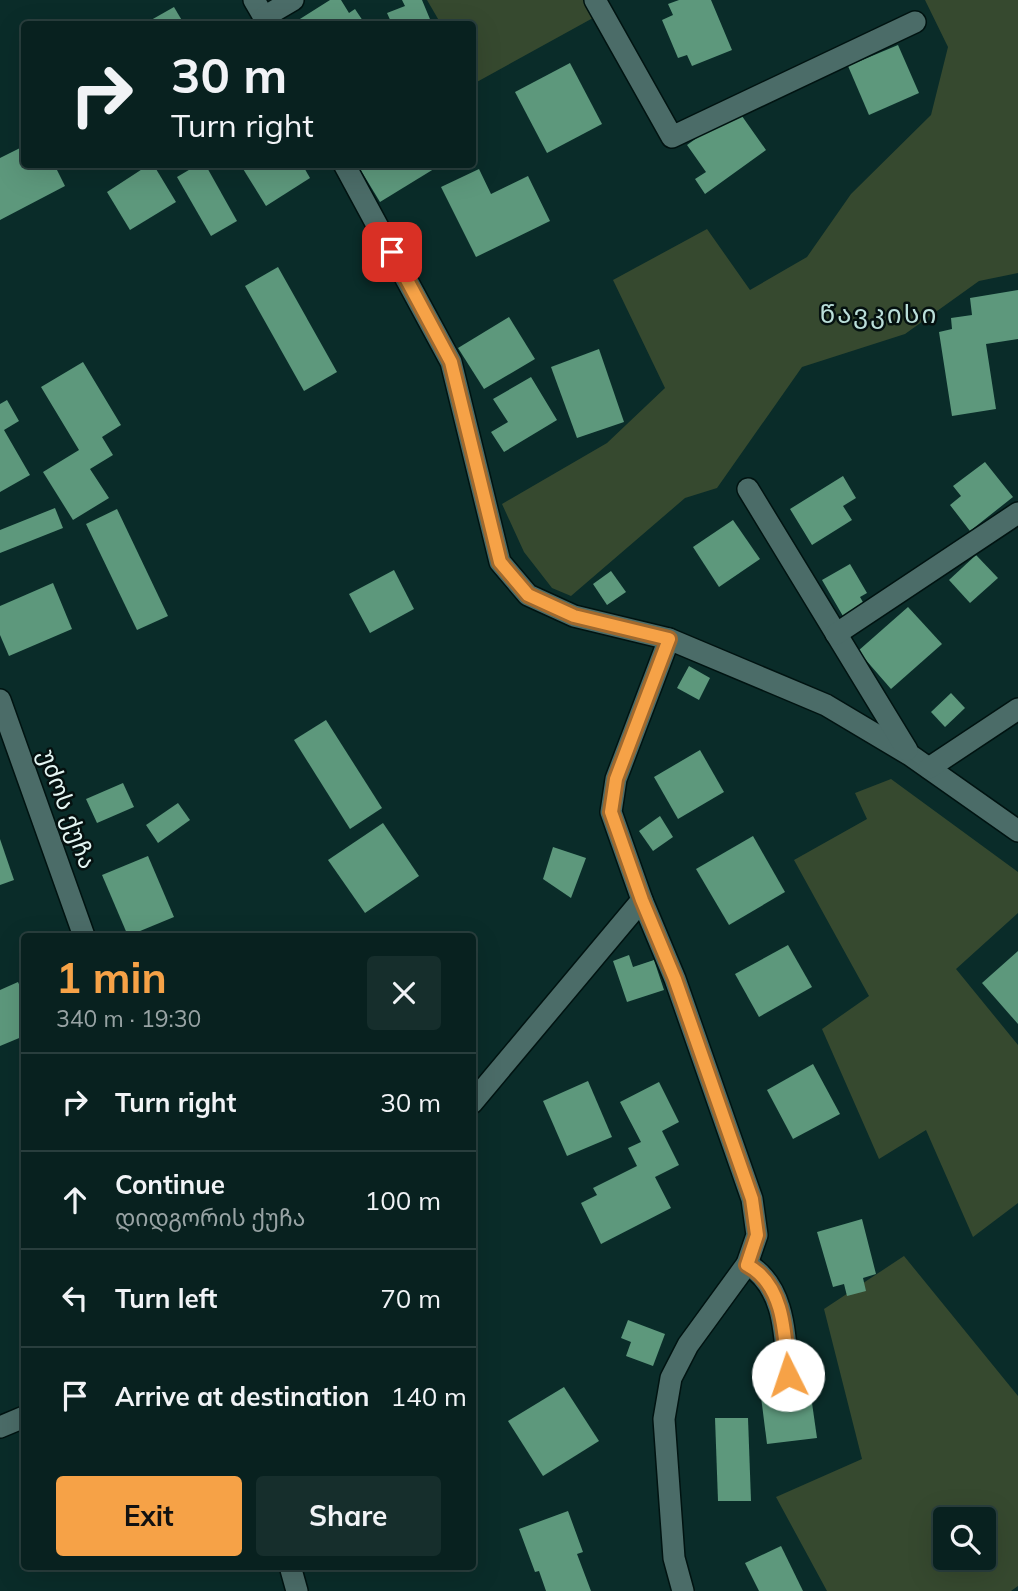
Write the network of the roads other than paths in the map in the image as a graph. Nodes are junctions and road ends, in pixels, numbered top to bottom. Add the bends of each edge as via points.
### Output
1 (293, 0) edge
2 (595, 0) edge
3 (262, 14) edge
4 (915, 22) dead end
5 (346, 168) edge
6 (748, 489) dead end
7 (1018, 513) edge
8 (836, 634) junction
9 (669, 639) junction
10 (0, 700) edge
11 (1018, 709) edge
12 (910, 755) junction
13 (929, 768) junction
14 (1018, 831) edge
15 (642, 900) junction
16 (83, 933) edge
17 (476, 1098) edge
18 (747, 1265) junction
19 (788, 1375) dead end
20 (21, 1418) edge
21 (0, 1427) edge
22 (291, 1570) edge
23 (297, 1591) edge
24 (683, 1591) edge

1 - 3 street
2 - 4 street via 672,137
5 - 9 street via 451,362 500,562 528,595 574,616
6 - 8 street
7 - 8 street
8 - 12 street
9 - 12 street via 826,705
9 - 15 street via 616,779 611,812
10 - 16 street, უძოს ქუჩა
11 - 13 street
12 - 13 street
13 - 14 street
15 - 17 street
15 - 18 street via 675,979 752,1199 757,1235
18 - 19 street via 760,1272 775,1295 785,1326
18 - 24 street via 688,1345 671,1378 664,1419 674,1558
20 - 21 street
22 - 23 street

